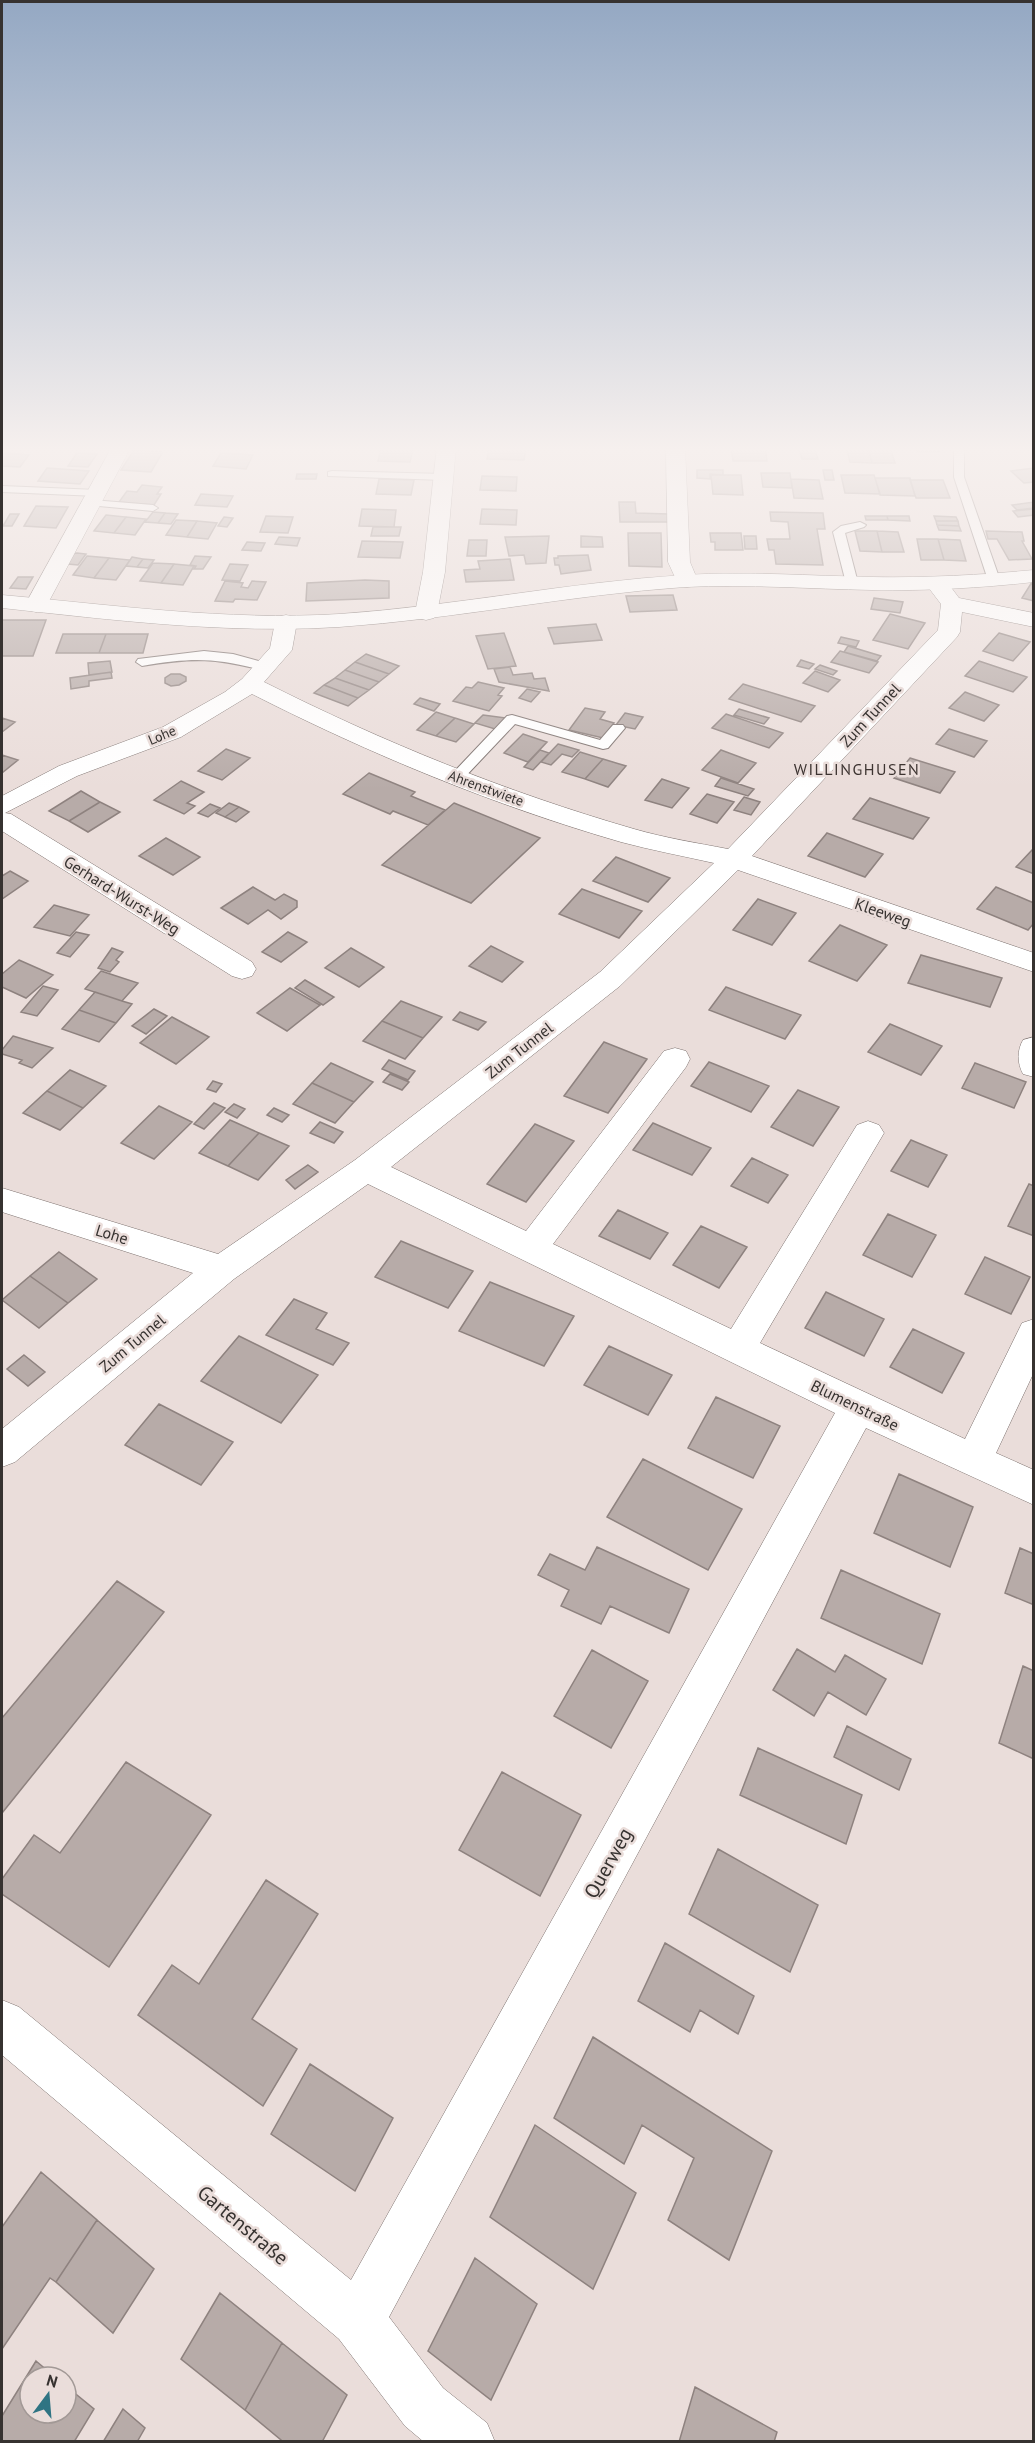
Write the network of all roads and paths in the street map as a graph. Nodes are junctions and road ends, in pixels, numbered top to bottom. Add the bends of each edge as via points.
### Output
1 (60, 561) edge
2 (435, 561) edge
3 (679, 561) edge
4 (846, 561) edge
5 (988, 561) edge
6 (1034, 576) edge
7 (994, 580) junction
8 (687, 581) junction
9 (852, 583) junction
10 (944, 593) junction
11 (2, 602) edge
12 (36, 605) junction
13 (426, 613) junction
14 (1034, 620) edge
15 (286, 622) junction
16 (142, 662) dead end
17 (258, 675) junction
18 (618, 728) dead end
19 (457, 777) junction
20 (2, 806) edge
21 (2, 820) edge
22 (734, 859) junction
23 (1034, 963) edge
24 (242, 969) dead end
25 (1034, 1047) edge
26 (675, 1059) dead end
27 (1034, 1066) edge
28 (868, 1133) dead end
29 (366, 1169) junction
30 (2, 1200) edge
31 (532, 1248) junction
32 (222, 1269) junction
33 (1034, 1333) edge
34 (738, 1349) junction
35 (858, 1407) junction
36 (2, 1450) edge
37 (973, 1461) junction
38 (1034, 1488) edge
39 (2, 2024) edge
40 (358, 2320) junction
41 (468, 2442) edge

1 - 12 street
2 - 13 street
3 - 8 street
4 - 9 lane
5 - 7 lane
6 - 7 street
7 - 10 street
8 - 9 street
8 - 13 street via 582,590
9 - 10 street
10 - 14 street
10 - 22 street, Zum Tunnel via 949,632
11 - 12 street
12 - 15 street
13 - 15 street
15 - 17 street, Lohe via 281,650
16 - 17 lane via 206,653 240,658
17 - 19 street, Ahrenstwiete via 333,726
17 - 20 street, Lohe via 233,698 172,732 68,771
18 - 19 lane via 603,745 512,719
19 - 22 street, Ahrenstwiete via 630,836
21 - 24 street, Gerhard-Wurst-Weg
22 - 23 street, Kleeweg
22 - 29 street, Zum Tunnel via 610,980
25 - 27 street
26 - 31 street
28 - 34 street
29 - 31 street, Blumenstraße
29 - 32 street, Zum Tunnel
30 - 32 street, Lohe
31 - 34 street, Blumenstraße
32 - 36 street, Zum Tunnel
33 - 37 street
34 - 35 street, Blumenstraße
35 - 37 street, Blumenstraße
35 - 40 street, Querweg
37 - 38 street, Blumenstraße
39 - 40 street, Gartenstraße
40 - 41 street, Gartenstraße via 424,2407

